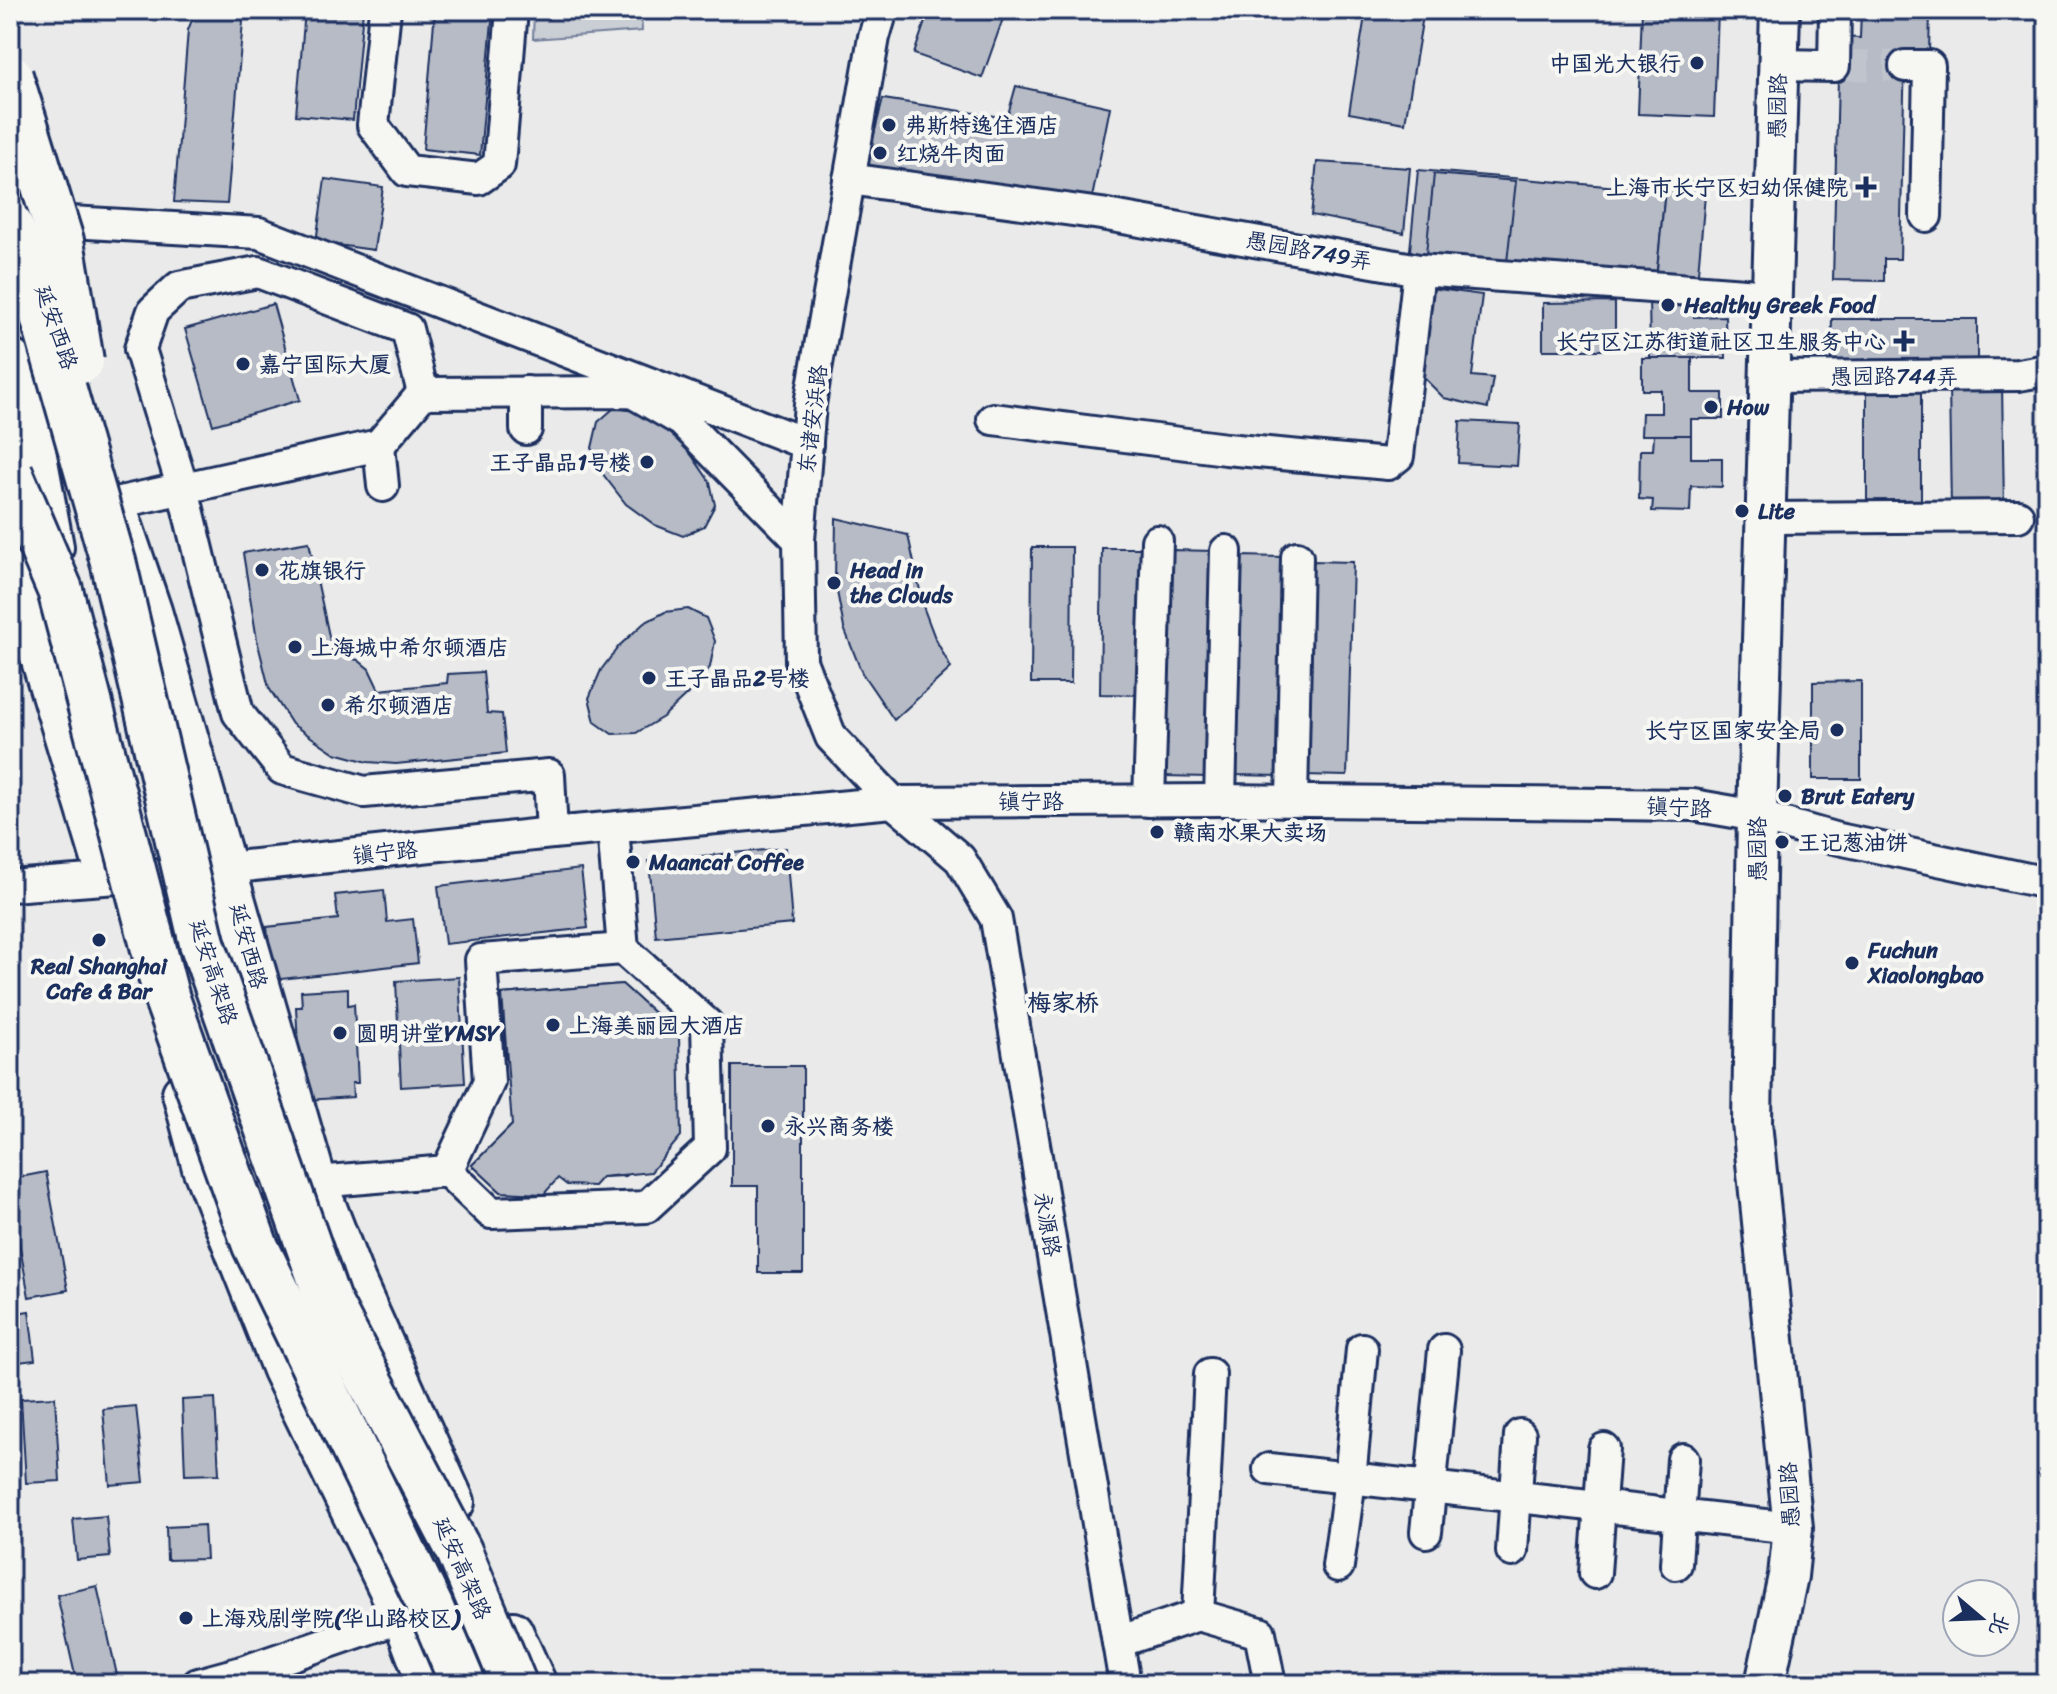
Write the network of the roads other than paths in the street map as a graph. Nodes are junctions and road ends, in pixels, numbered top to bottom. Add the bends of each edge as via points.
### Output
1 (385, 10) edge
2 (512, 10) edge
3 (882, 10) edge
4 (1780, 10) edge
5 (1835, 10) edge
6 (1778, 65) junction
7 (1905, 66) tunnel mouth
8 (10, 76) edge
9 (849, 179) junction
10 (13, 211) edge
11 (1926, 216) dead end
12 (1419, 270) junction
13 (1772, 296) junction
14 (10, 362) edge
15 (2032, 373) edge
16 (1771, 377) junction
17 (526, 392) junction
18 (423, 393) junction
19 (993, 419) dead end
20 (10, 427) edge
21 (526, 429) dead end
22 (807, 444) junction
23 (379, 445) junction
24 (10, 473) edge
25 (383, 486) dead end
26 (183, 489) junction
27 (116, 503) junction
28 (2018, 516) dead end
29 (1767, 518) junction
30 (799, 540) junction
31 (1157, 541) dead end
32 (1226, 551) dead end
33 (1297, 557) dead end
34 (114, 565) junction
35 (10, 570) edge
36 (60, 590) junction
37 (1220, 800) junction
38 (1149, 801) junction
39 (1292, 801) junction
40 (893, 802) junction
41 (1757, 816) junction
42 (613, 828) junction
43 (552, 833) junction
44 (228, 869) junction
45 (126, 878) junction
46 (2047, 883) edge
47 (10, 886) edge
48 (623, 949) junction
49 (447, 1171) junction
50 (317, 1182) junction
51 (1362, 1349) dead end
52 (1444, 1350) dead end
53 (1210, 1374) dead end
54 (1520, 1435) dead end
55 (1604, 1449) dead end
56 (1683, 1459) dead end
57 (1269, 1469) dead end
58 (1350, 1480) junction
59 (1431, 1488) junction
60 (1515, 1497) junction
61 (1600, 1507) junction
62 (1680, 1515) junction
63 (1793, 1528) junction
64 (1426, 1532) dead end
65 (1512, 1551) dead end
66 (1676, 1564) dead end
67 (1338, 1566) dead end
68 (1595, 1573) dead end
69 (1198, 1615) junction
70 (402, 1617) junction
71 (1118, 1642) junction
72 (198, 1684) edge
73 (427, 1684) edge
74 (463, 1684) edge
75 (514, 1684) edge
76 (537, 1684) edge
77 (1125, 1684) edge
78 (1270, 1684) edge
79 (1765, 1684) edge

1 - 2 street via 373,125 407,171 479,179 499,165
3 - 9 street, 东诸安浜路
4 - 6 main road, 愚园路
5 - 6 street via 1836,66
6 - 13 main road, 愚园路
7 - 11 street via 1929,66
8 - 34 highway, bridge via 61,241
9 - 12 street, 愚园路749弄 via 1101,214
9 - 22 street, 东诸安浜路
10 - 22 street via 259,233
10 - 27 main road, 延安西路
10 - 34 highway, 延安高架路, bridge
12 - 13 street, 愚园路749弄
12 - 19 street via 1398,456 1388,464
13 - 16 main road, 愚园路
14 - 36 highway, 延安高架路, bridge via 25,408
15 - 16 street, 愚园路744弄
16 - 29 main road, 愚园路
17 - 18 street
17 - 21 street
17 - 30 street via 632,392 682,421
18 - 23 street
18 - 26 street via 407,329 258,272 179,287 153,311 140,349
20 - 45 main road via 30,484
22 - 30 street, 东诸安浜路
23 - 25 street
23 - 26 street
24 - 36 highway, bridge
26 - 27 street
26 - 43 street via 238,713 282,769 364,792 549,775
27 - 44 main road, 延安西路
28 - 29 street
29 - 41 main road, 愚园路
30 - 40 street, 东诸安浜路 via 801,661 831,737
31 - 38 street
32 - 37 street
33 - 39 street
34 - 75 highway, 延安高架路, bridge via 202,943 328,1301 459,1551
35 - 45 main road via 101,859
36 - 74 highway, 延安高架路, bridge via 167,999 255,1245
37 - 38 street, 镇宁路
37 - 39 street, 镇宁路
38 - 40 street, 镇宁路
39 - 41 street, 镇宁路 via 1693,805
40 - 42 street, 镇宁路
40 - 71 street, 永源路 via 960,859 996,919
41 - 46 street, 镇宁路 via 1834,838
41 - 63 main road, 愚园路 via 1752,1123
42 - 43 street, 镇宁路
42 - 48 street
43 - 44 street, 镇宁路
44 - 45 street, 镇宁路
44 - 50 main road, 延安西路
45 - 47 street, 镇宁路
45 - 70 main road via 202,1168 282,1370
48 - 49 street via 481,960 489,1082
48 - 49 street via 707,1024 710,1148 646,1207 491,1213
49 - 50 street
50 - 76 main road, 延安西路 via 356,1282
51 - 58 street
52 - 59 street
53 - 69 street
54 - 60 street
55 - 61 street
56 - 62 street
57 - 58 street
58 - 59 street
58 - 67 street
59 - 60 street
59 - 64 street
60 - 61 street
60 - 65 street
61 - 62 street
61 - 68 street
62 - 63 street
62 - 66 street
63 - 79 main road, 愚园路
69 - 71 street
69 - 78 street via 1260,1633
70 - 72 street
70 - 73 main road
71 - 77 street, 永源路

